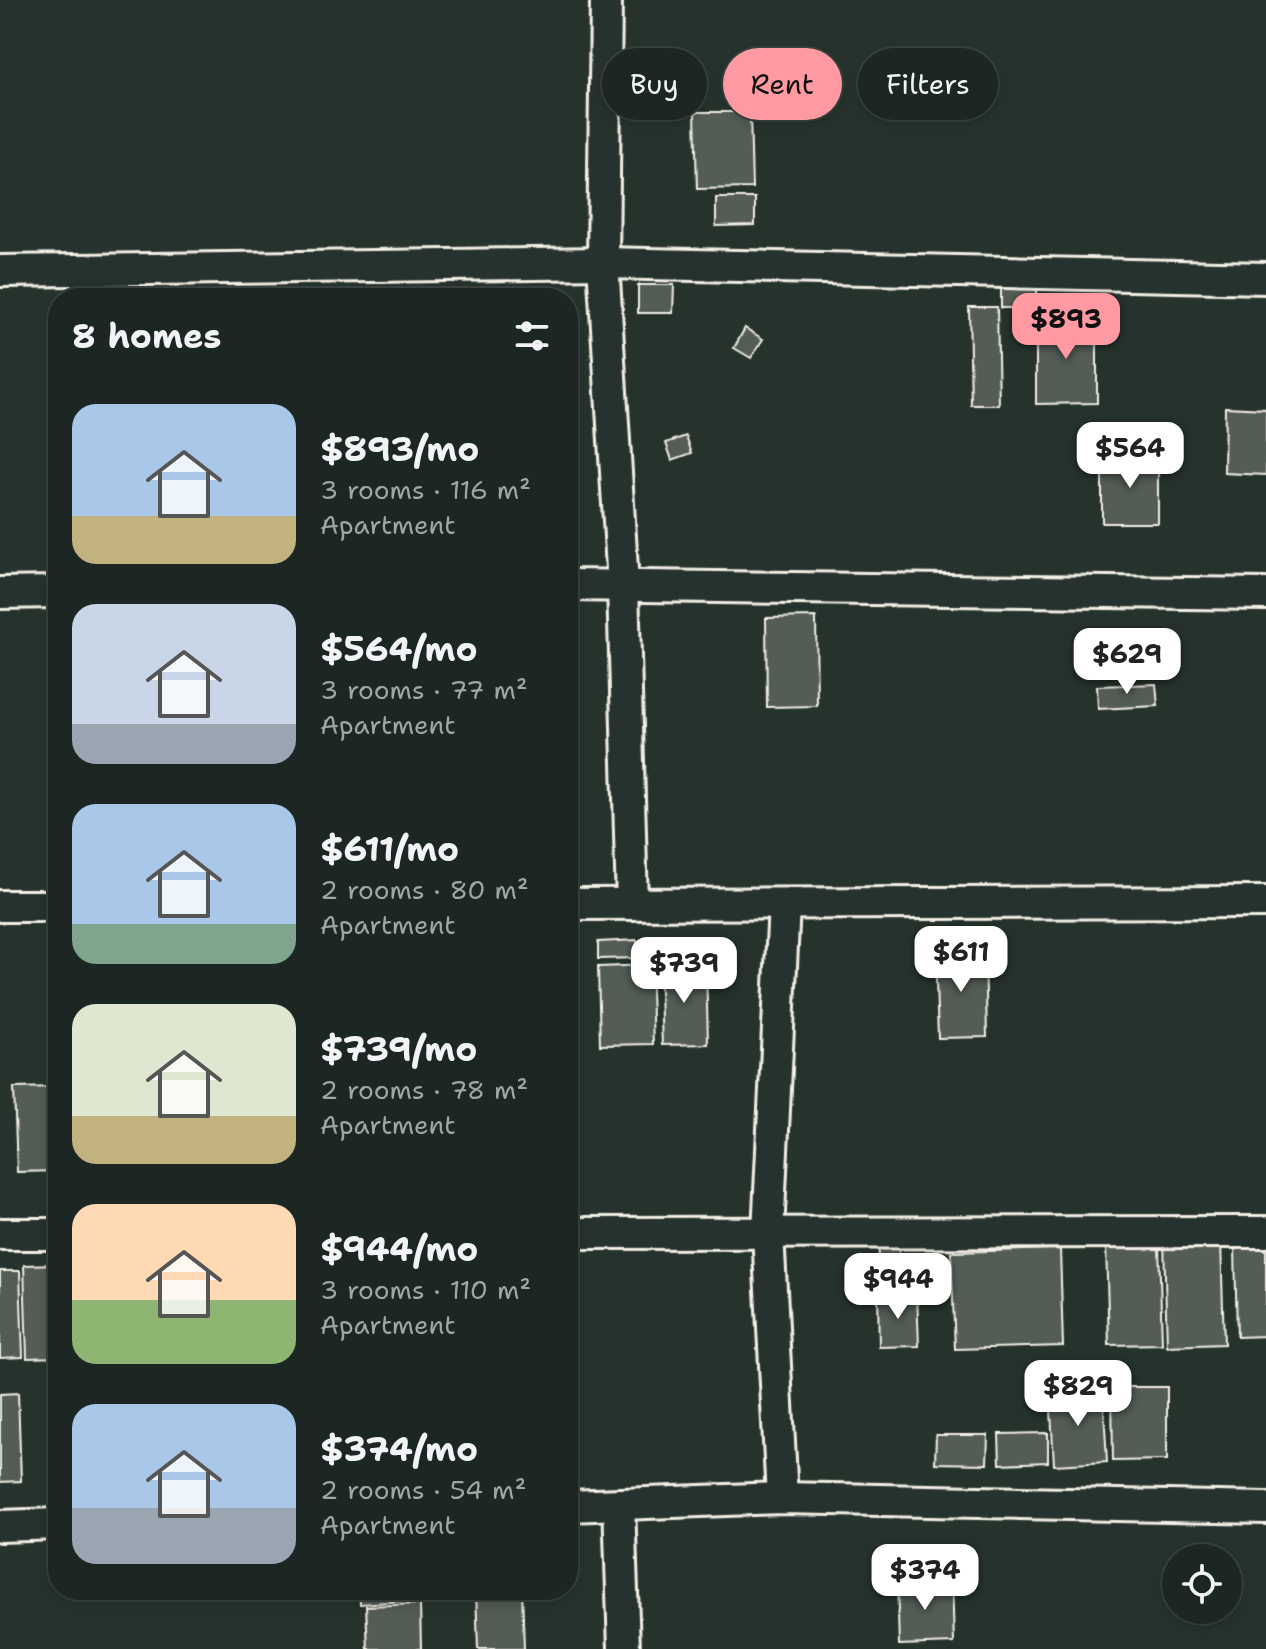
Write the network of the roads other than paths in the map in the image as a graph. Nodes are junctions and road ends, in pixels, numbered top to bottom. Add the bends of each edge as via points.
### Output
1 (606, 0) edge
2 (603, 263) junction
3 (0, 271) edge
4 (1266, 278) edge
5 (578, 585) edge
6 (623, 585) junction
7 (48, 592) edge
8 (0, 593) edge
9 (1266, 594) edge
10 (1266, 902) edge
11 (578, 904) edge
12 (632, 904) junction
13 (784, 904) junction
14 (0, 906) edge
15 (48, 906) edge
16 (1266, 1232) edge
17 (578, 1233) edge
18 (768, 1233) junction
19 (0, 1234) edge
20 (48, 1234) edge
21 (782, 1498) junction
22 (619, 1504) junction
23 (578, 1506) edge
24 (1266, 1508) edge
25 (48, 1524) edge
26 (0, 1526) edge
27 (624, 1649) edge

1 - 2 street
2 - 3 street
2 - 4 street
2 - 6 street
5 - 6 street
6 - 9 street
6 - 12 street
7 - 8 street
10 - 13 street
11 - 12 street
12 - 13 street
13 - 18 street
14 - 15 street
16 - 18 street
17 - 18 street
18 - 21 street
19 - 20 street
21 - 22 street
21 - 24 street
22 - 23 street
22 - 27 street
25 - 26 street

